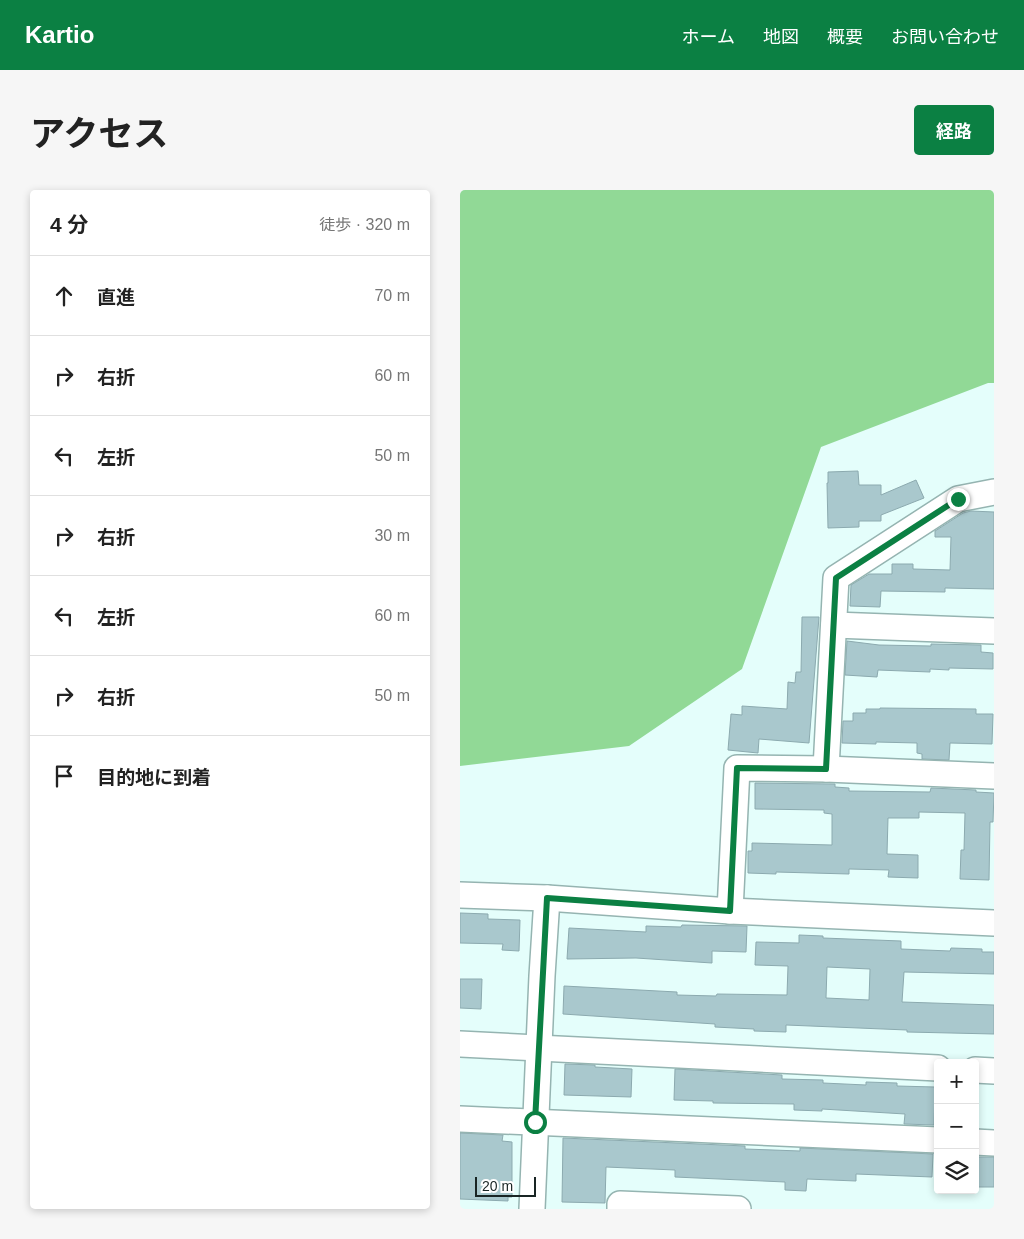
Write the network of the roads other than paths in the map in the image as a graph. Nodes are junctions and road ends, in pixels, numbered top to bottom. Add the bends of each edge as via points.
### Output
1 (994, 492) edge
2 (834, 624) junction
3 (994, 631) edge
4 (826, 769) junction
5 (994, 776) edge
6 (460, 895) edge
7 (547, 898) junction
8 (730, 911) junction
9 (994, 923) edge
10 (460, 1044) edge
11 (538, 1048) junction
12 (934, 1068) edge
13 (979, 1070) edge
14 (994, 1071) edge
15 (460, 1119) edge
16 (535, 1122) junction
17 (934, 1140) edge
18 (979, 1142) edge
19 (994, 1143) edge
20 (532, 1209) edge
21 (620, 1209) edge
22 (738, 1209) edge

1 - 2 street via 958,499 836,578
2 - 3 street
2 - 4 street
4 - 5 street
4 - 8 street via 737,768
6 - 7 street
7 - 8 street
7 - 11 street
8 - 9 street
10 - 11 street
11 - 12 street
11 - 16 street
13 - 14 street
15 - 16 street
16 - 17 street
16 - 20 street
18 - 19 street
21 - 22 street via 620,1204

